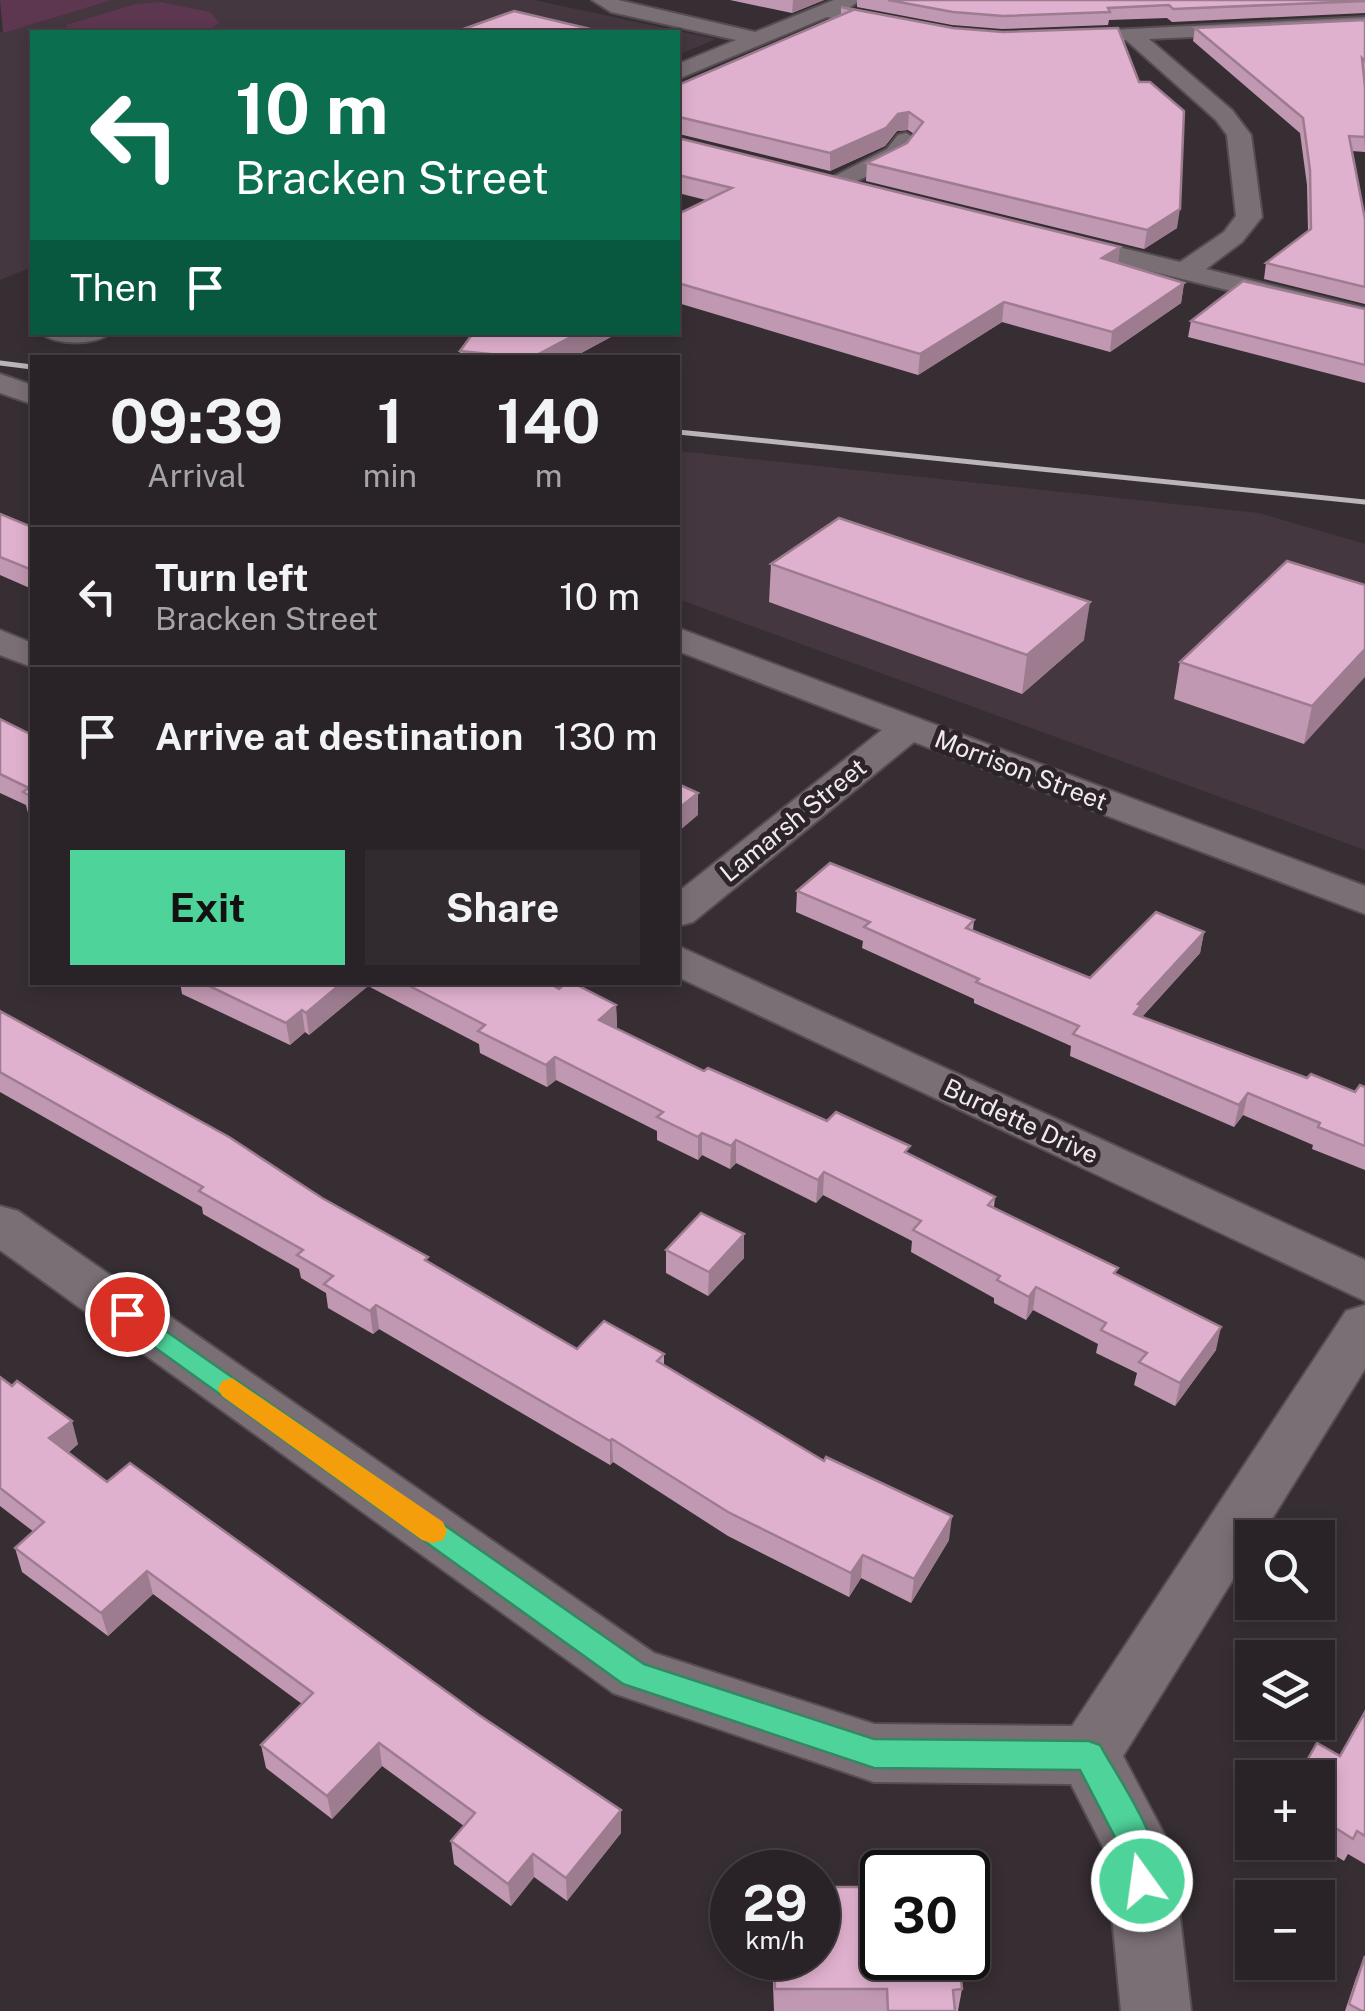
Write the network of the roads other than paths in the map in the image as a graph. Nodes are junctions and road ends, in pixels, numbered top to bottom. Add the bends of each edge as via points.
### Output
1 (602, 0) edge
2 (850, 0) edge
3 (826, 10) junction
4 (1365, 23) edge
5 (916, 28) edge
6 (1131, 34) junction
7 (1039, 38) edge
8 (757, 39) junction
9 (680, 71) edge
10 (906, 140) edge
11 (870, 192) edge
12 (1036, 235) edge
13 (1184, 272) junction
14 (1365, 316) edge
15 (0, 383) edge
16 (30, 394) edge
17 (680, 640) edge
18 (0, 641) edge
19 (30, 655) edge
20 (909, 726) junction
21 (1365, 901) edge
22 (680, 911) edge
23 (680, 961) edge
24 (0, 1224) edge
25 (1365, 1282) edge
26 (1365, 1325) edge
27 (1089, 1755) junction
28 (1156, 2011) edge

1 - 8 street
2 - 3 street
3 - 5 street
3 - 8 street
4 - 6 street
6 - 7 street
6 - 13 street via 1238,135 1249,216 1233,238
8 - 9 street
10 - 11 street via 895,154 823,180
12 - 13 street
13 - 14 street
15 - 16 street
17 - 20 street, Morrison Street
18 - 19 street
20 - 21 street, Morrison Street
20 - 22 street, Lamarsh Street
23 - 25 street, Burdette Drive
24 - 27 street via 634,1674 874,1753
26 - 27 street
27 - 28 street via 1139,1848

